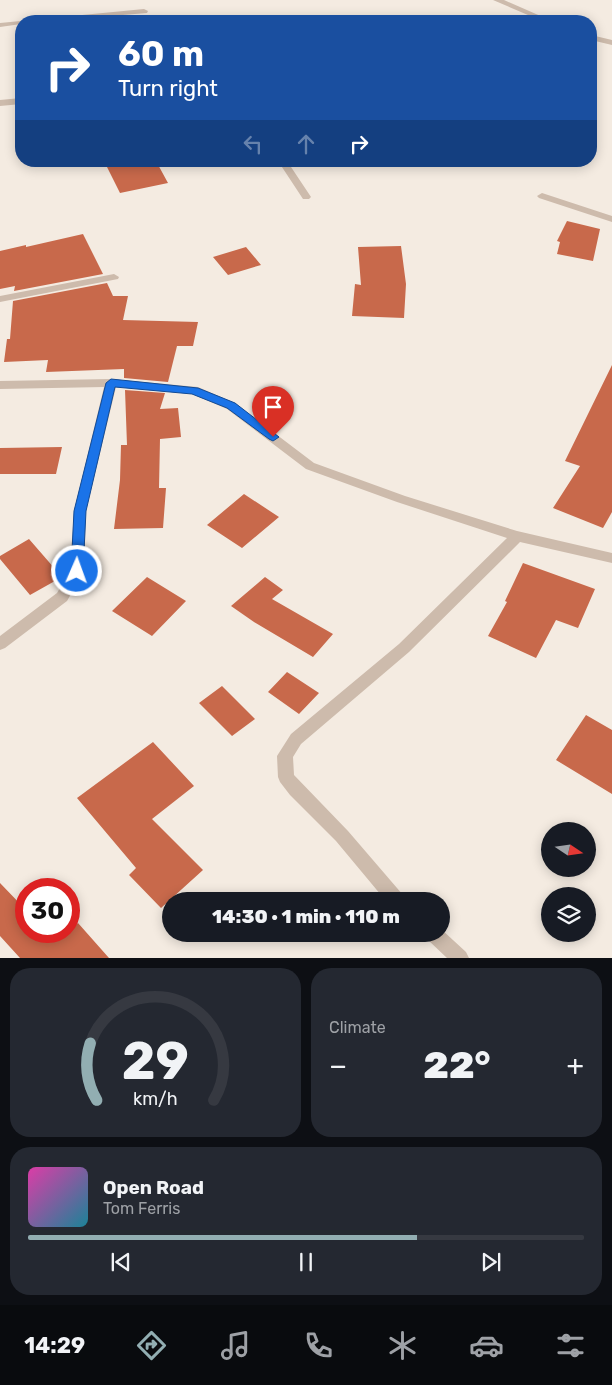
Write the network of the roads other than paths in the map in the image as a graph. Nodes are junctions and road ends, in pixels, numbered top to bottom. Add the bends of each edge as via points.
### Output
1 (497, 0) edge
2 (144, 11) dead end
3 (97, 15) edge
4 (533, 15) edge
5 (15, 23) edge
6 (0, 25) edge
7 (597, 39) edge
8 (612, 43) edge
9 (15, 101) edge
10 (0, 103) edge
11 (286, 167) edge
12 (542, 196) dead end
13 (306, 197) dead end
14 (612, 219) edge
15 (114, 277) dead end
16 (0, 299) edge
17 (111, 383) junction
18 (0, 385) edge
19 (517, 536) junction
20 (612, 558) edge
21 (0, 644) edge
22 (389, 892) edge
23 (443, 942) edge
24 (460, 958) edge

1 - 4 street
2 - 3 street
5 - 6 street
7 - 8 street
9 - 10 street
11 - 13 street
12 - 14 street
15 - 16 street
17 - 18 street
17 - 19 street via 194,390 231,406 310,466
17 - 21 street via 80,511 77,571 62,597
19 - 20 street
19 - 22 street via 404,648 296,739 285,756 286,777
23 - 24 street

